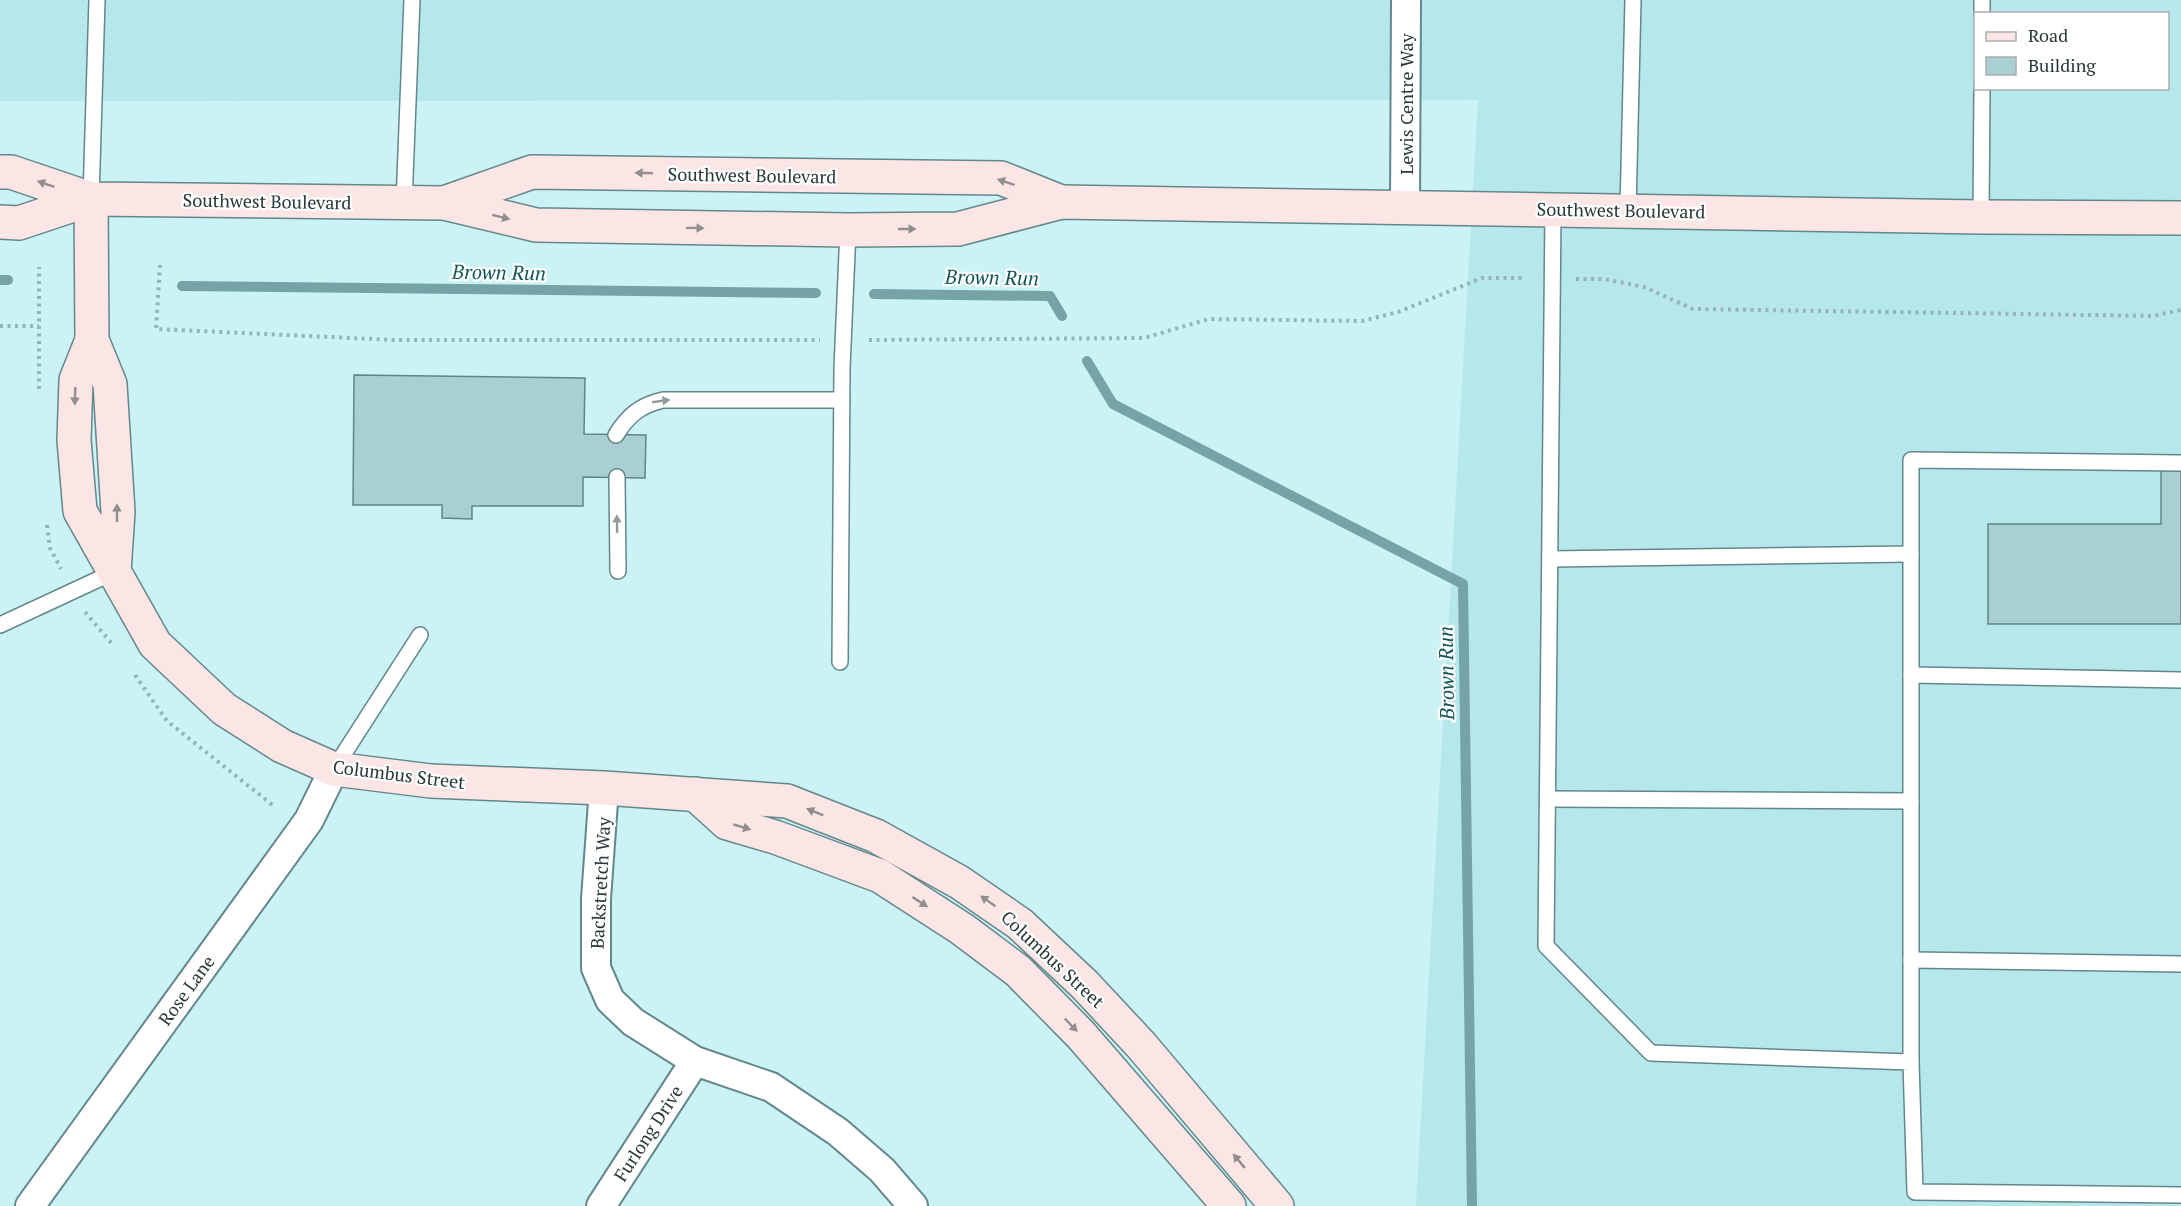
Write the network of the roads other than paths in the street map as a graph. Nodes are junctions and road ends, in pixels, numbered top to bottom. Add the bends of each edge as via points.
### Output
1 (97, 0) edge
2 (412, 0) edge
3 (1406, 0) edge
4 (1633, 0) edge
5 (1982, 90) edge
6 (0, 172) edge
7 (91, 199) junction
8 (1061, 202) junction
9 (404, 203) junction
10 (444, 203) junction
11 (1405, 207) junction
12 (1553, 210) junction
13 (1628, 210) junction
14 (1981, 217) junction
15 (2181, 218) edge
16 (0, 222) edge
17 (848, 230) junction
18 (842, 400) junction
19 (616, 435) dead end
20 (2181, 463) edge
21 (617, 477) dead end
22 (1911, 554) junction
23 (1550, 559) junction
24 (618, 571) dead end
25 (114, 572) junction
26 (0, 624) edge
27 (420, 635) dead end
28 (840, 662) dead end
29 (1911, 675) junction
30 (2181, 680) edge
31 (334, 769) junction
32 (604, 788) junction
33 (695, 794) junction
34 (1548, 799) junction
35 (1911, 801) junction
36 (1911, 960) junction
37 (2181, 964) edge
38 (695, 1061) junction
39 (1911, 1062) junction
40 (2181, 1195) edge
41 (30, 1206) edge
42 (601, 1206) edge
43 (914, 1206) edge
44 (1229, 1206) edge
45 (1277, 1206) edge

1 - 7 lane
2 - 9 lane
3 - 11 street, Lewis Centre Way
4 - 13 lane
5 - 14 lane
7 -> 6 street, Southwest Boulevard via 11,172
7 - 9 street, Southwest Boulevard
7 - 16 street, Southwest Boulevard via 20,223
7 - 25 street via 92,340 111,384 118,512
8 -> 10 street, Southwest Boulevard via 1000,178 532,172
8 - 11 street, Southwest Boulevard
17 -> 8 street, Southwest Boulevard via 958,229
9 - 10 street, Southwest Boulevard
10 -> 17 street, Southwest Boulevard via 536,225
11 - 12 street, Southwest Boulevard
12 - 13 street, Southwest Boulevard
12 - 23 lane
13 - 14 street, Southwest Boulevard
14 - 15 street, Southwest Boulevard
17 - 18 lane
19 -> 18 lane via 633,412 663,400
18 - 28 lane
20 - 22 lane via 1911,460
24 -> 21 lane
22 - 23 lane
22 - 29 lane
23 - 34 lane
25 - 26 lane
25 - 31 street, Columbus Street via 155,644 224,709 282,746
27 - 31 lane
29 - 30 lane
29 - 35 lane
31 - 32 street, Columbus Street via 431,781
31 - 41 street, Rose Lane via 309,820
32 - 33 street, Columbus Street
32 - 38 street, Backstretch Way via 596,899 596,968 610,1000 633,1022
33 -> 44 street, Columbus Street via 727,823 880,876 1018,971 1080,1035
45 -> 33 street, Columbus Street via 1141,1045 1020,924 959,882 864,832 787,801
34 - 35 lane
34 - 39 lane via 1546,946 1651,1053
35 - 36 lane
36 - 37 lane
36 - 39 lane
38 - 42 street, Furlong Drive
38 - 43 street, Backstretch Way via 771,1087 838,1132 882,1170
39 - 40 lane via 1915,1192

